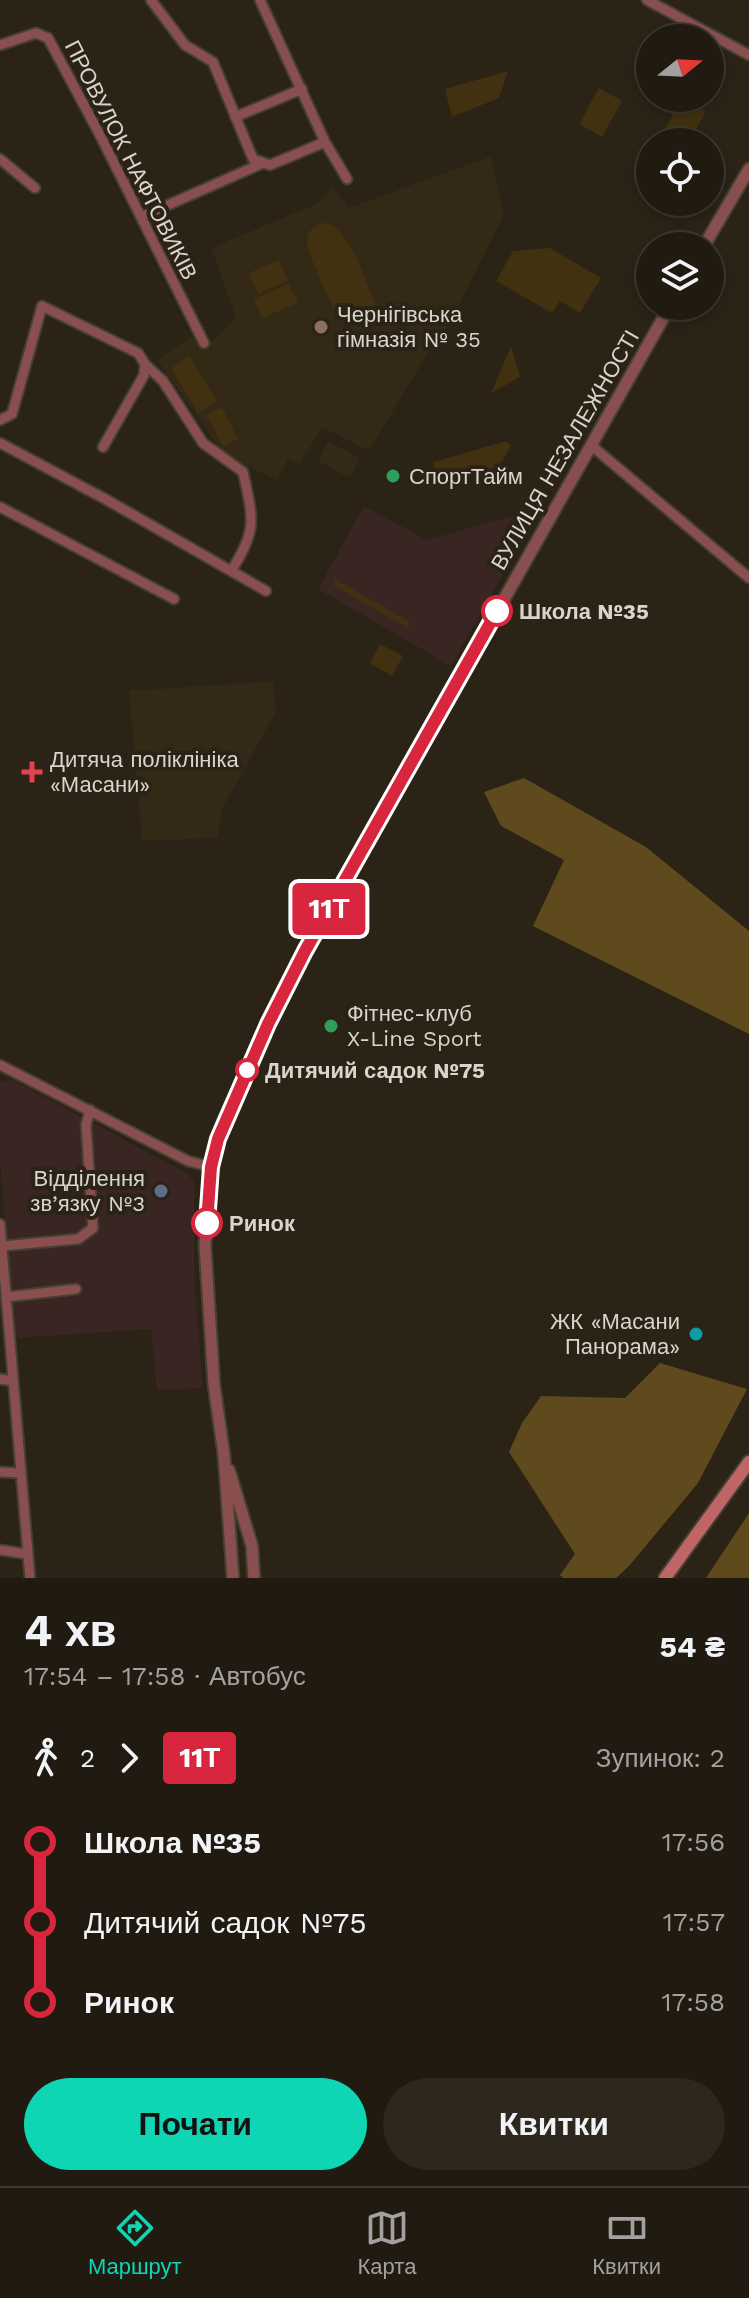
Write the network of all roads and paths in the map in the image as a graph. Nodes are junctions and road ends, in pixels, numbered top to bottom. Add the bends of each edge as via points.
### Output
1 (151, 0) edge
2 (260, 0) edge
3 (647, 0) edge
4 (0, 45) edge
5 (749, 55) edge
6 (302, 89) junction
7 (235, 117) junction
8 (325, 142) junction
9 (0, 159) edge
10 (263, 163) junction
11 (749, 169) edge
12 (347, 179) dead end
13 (35, 188) dead end
14 (141, 217) junction
15 (712, 232) edge
16 (662, 320) edge
17 (204, 343) dead end
18 (145, 364) junction
19 (0, 420) edge
20 (0, 443) edge
21 (592, 446) junction
22 (103, 447) dead end
23 (0, 507) edge
24 (231, 571) junction
25 (749, 578) edge
26 (266, 591) dead end
27 (174, 599) dead end
28 (0, 1065) edge
29 (90, 1110) junction
30 (211, 1167) junction
31 (0, 1224) edge
32 (2, 1246) edge
33 (76, 1289) dead end
34 (6, 1297) junction
35 (0, 1379) edge
36 (12, 1381) junction
37 (224, 1455) junction
38 (749, 1462) edge
39 (0, 1472) edge
40 (20, 1473) junction
41 (0, 1550) edge
42 (27, 1554) junction
43 (30, 1578) edge
44 (233, 1578) edge
45 (254, 1578) edge
46 (665, 1578) edge

1 - 7 street via 185,45 213,62
2 - 6 street
3 - 5 street
4 - 14 street, ПРОВУЛОК НАФТОВИКІВ via 36,33 48,38
6 - 7 street
6 - 8 street
7 - 10 street via 253,159
8 - 10 street via 270,165
8 - 12 street
9 - 13 street
10 - 14 street
11 - 15 street
14 - 17 street, ПРОВУЛОК НАФТОВИКІВ
16 - 21 street, ВУЛИЦЯ НЕЗАЛЕЖНОСТІ
18 - 19 street via 138,353 42,306 12,414
18 - 22 street via 144,375
18 - 24 street via 163,381 203,443 243,472 250,539
20 - 24 street
21 - 25 street
21 - 30 street, ВУЛИЦЯ НЕЗАЛЕЖНОСТІ via 305,951 223,1122
23 - 27 street
24 - 26 street
28 - 29 street
29 - 30 street via 195,1164
29 - 32 street via 86,1125 93,1228 78,1239
30 - 37 street, ВУЛИЦЯ НЕЗАЛЕЖНОСТІ via 205,1245
31 - 32 street
32 - 34 street
33 - 34 street
34 - 36 street
35 - 36 street
36 - 40 street
37 - 44 street, ВУЛИЦЯ НЕЗАЛЕЖНОСТІ
37 - 45 street, ВУЛИЦЯ НЕЗАЛЕЖНОСТІ via 252,1546
38 - 46 main road
39 - 40 street
40 - 42 street
41 - 42 street
42 - 43 street

